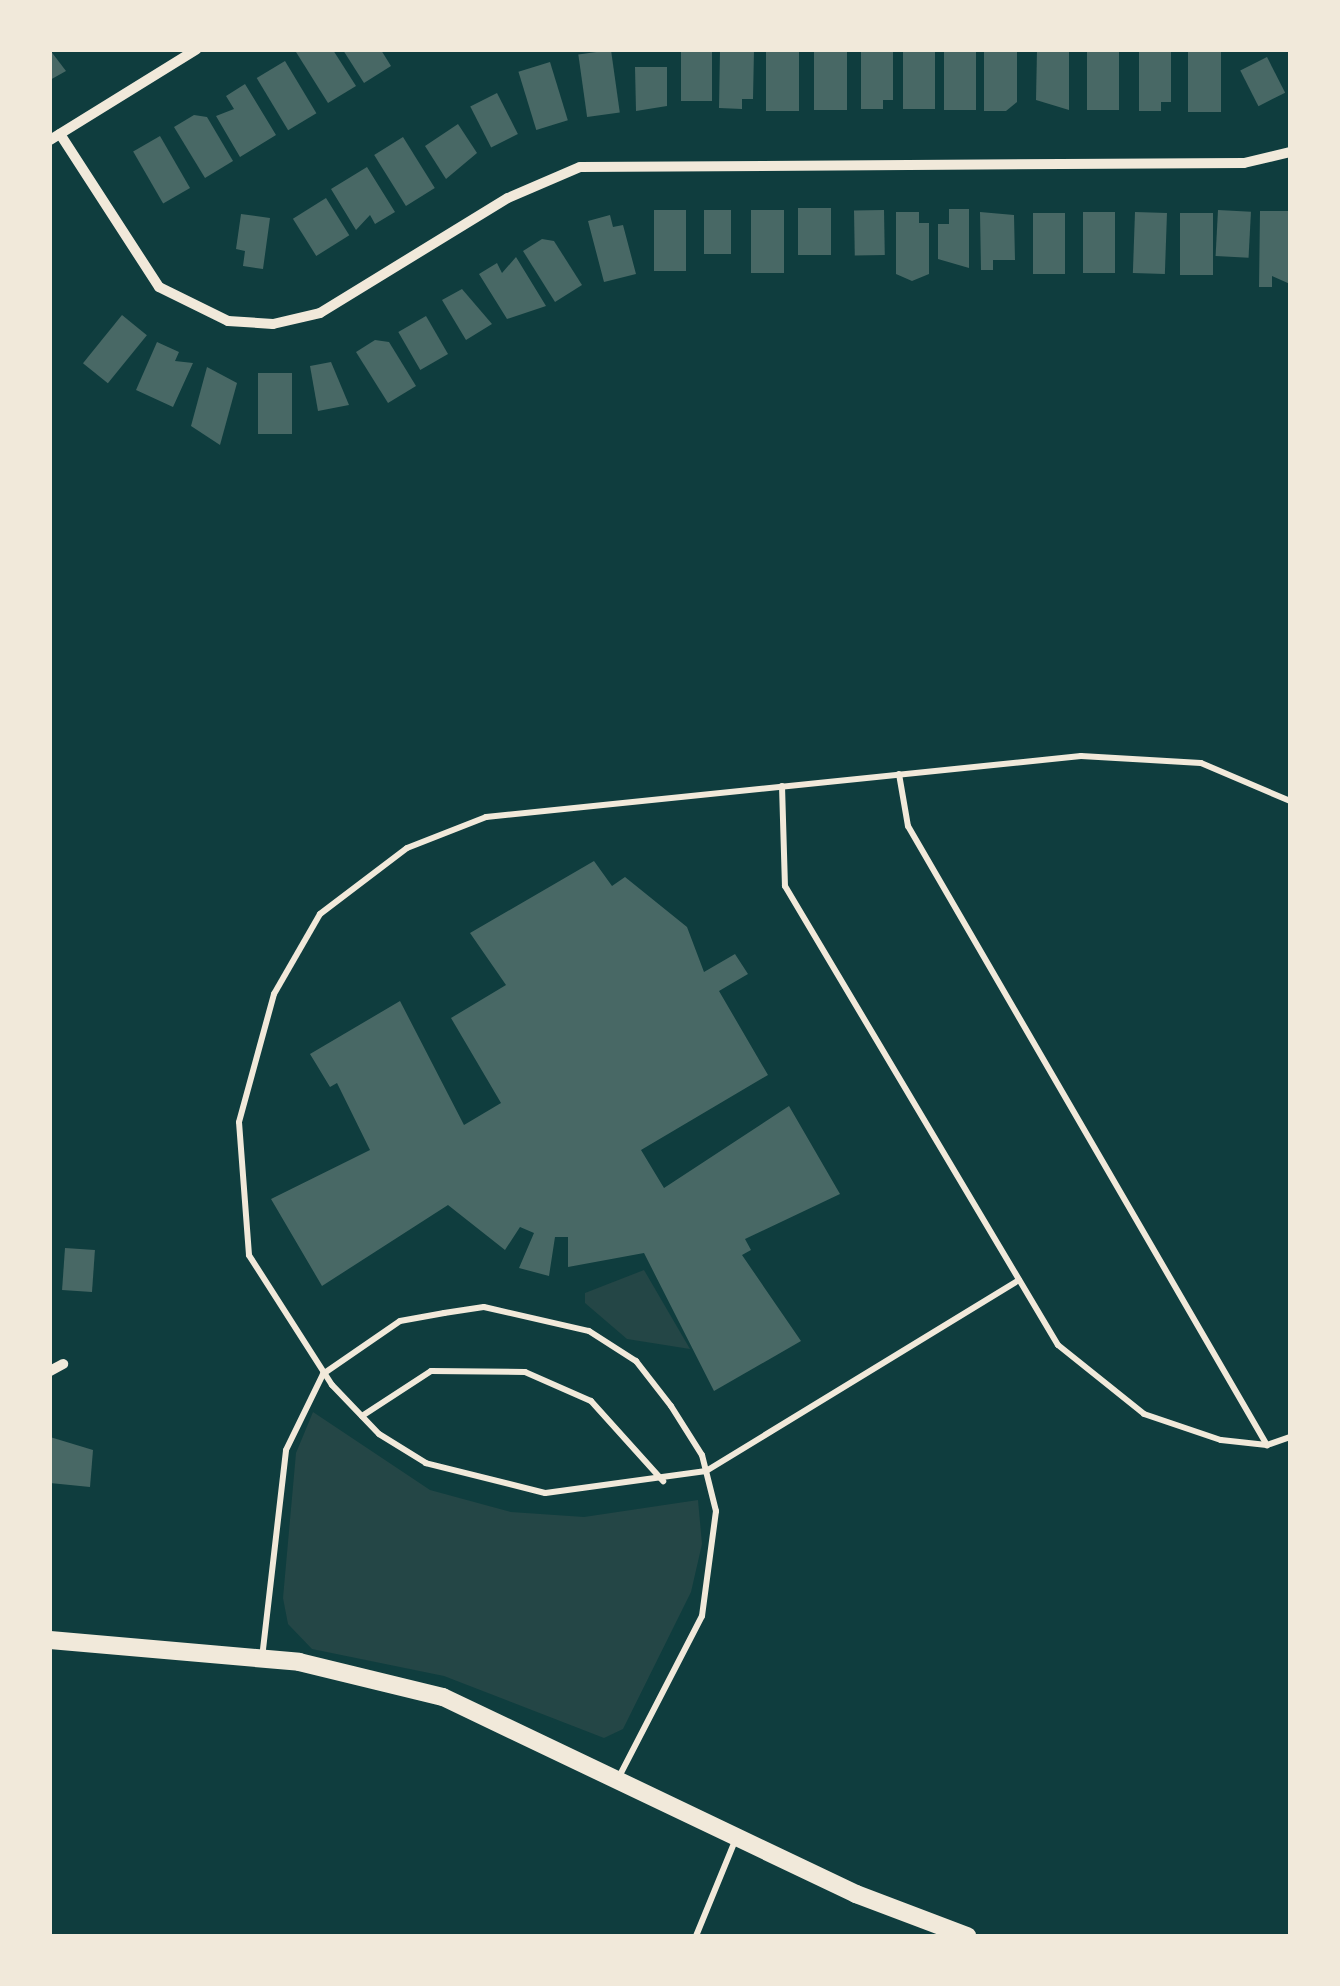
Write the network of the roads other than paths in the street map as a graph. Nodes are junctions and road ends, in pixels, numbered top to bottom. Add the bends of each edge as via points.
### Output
1 (196, 50) edge
2 (55, 137) edge
3 (1290, 152) edge
4 (899, 774) junction
5 (782, 786) junction
6 (1290, 801) edge
7 (1019, 1280) junction
8 (63, 1364) dead end
9 (50, 1371) edge
10 (323, 1374) junction
11 (362, 1416) junction
12 (1290, 1437) edge
13 (1267, 1445) junction
14 (706, 1471) junction
15 (664, 1482) junction
16 (50, 1640) edge
17 (262, 1659) junction
18 (618, 1778) junction
19 (737, 1836) junction
20 (696, 1936) edge
21 (967, 1936) edge

1 - 2 street
2 - 3 street via 159,288 228,321 273,324 320,313 508,198 580,167 1244,163
4 - 5 lane
4 - 6 lane via 1081,756 1201,763
4 - 13 lane via 908,826
5 - 7 lane via 784,886
5 - 10 lane via 486,817 407,848 320,914 274,994 238,1122 249,1255
7 - 13 lane via 1058,1345 1144,1414
7 - 14 lane
8 - 9 street
10 - 11 lane
10 - 14 lane via 400,1321 484,1307 528,1314 588,1331 636,1361
10 - 17 lane via 286,1450
11 - 15 lane via 426,1463 494,1483 545,1493
11 - 15 lane via 431,1371 525,1372 591,1401
12 - 13 lane
14 - 15 lane
14 - 18 lane via 716,1510 702,1616
16 - 17 main road
17 - 18 main road via 443,1697
18 - 19 main road
19 - 20 lane
19 - 21 main road

